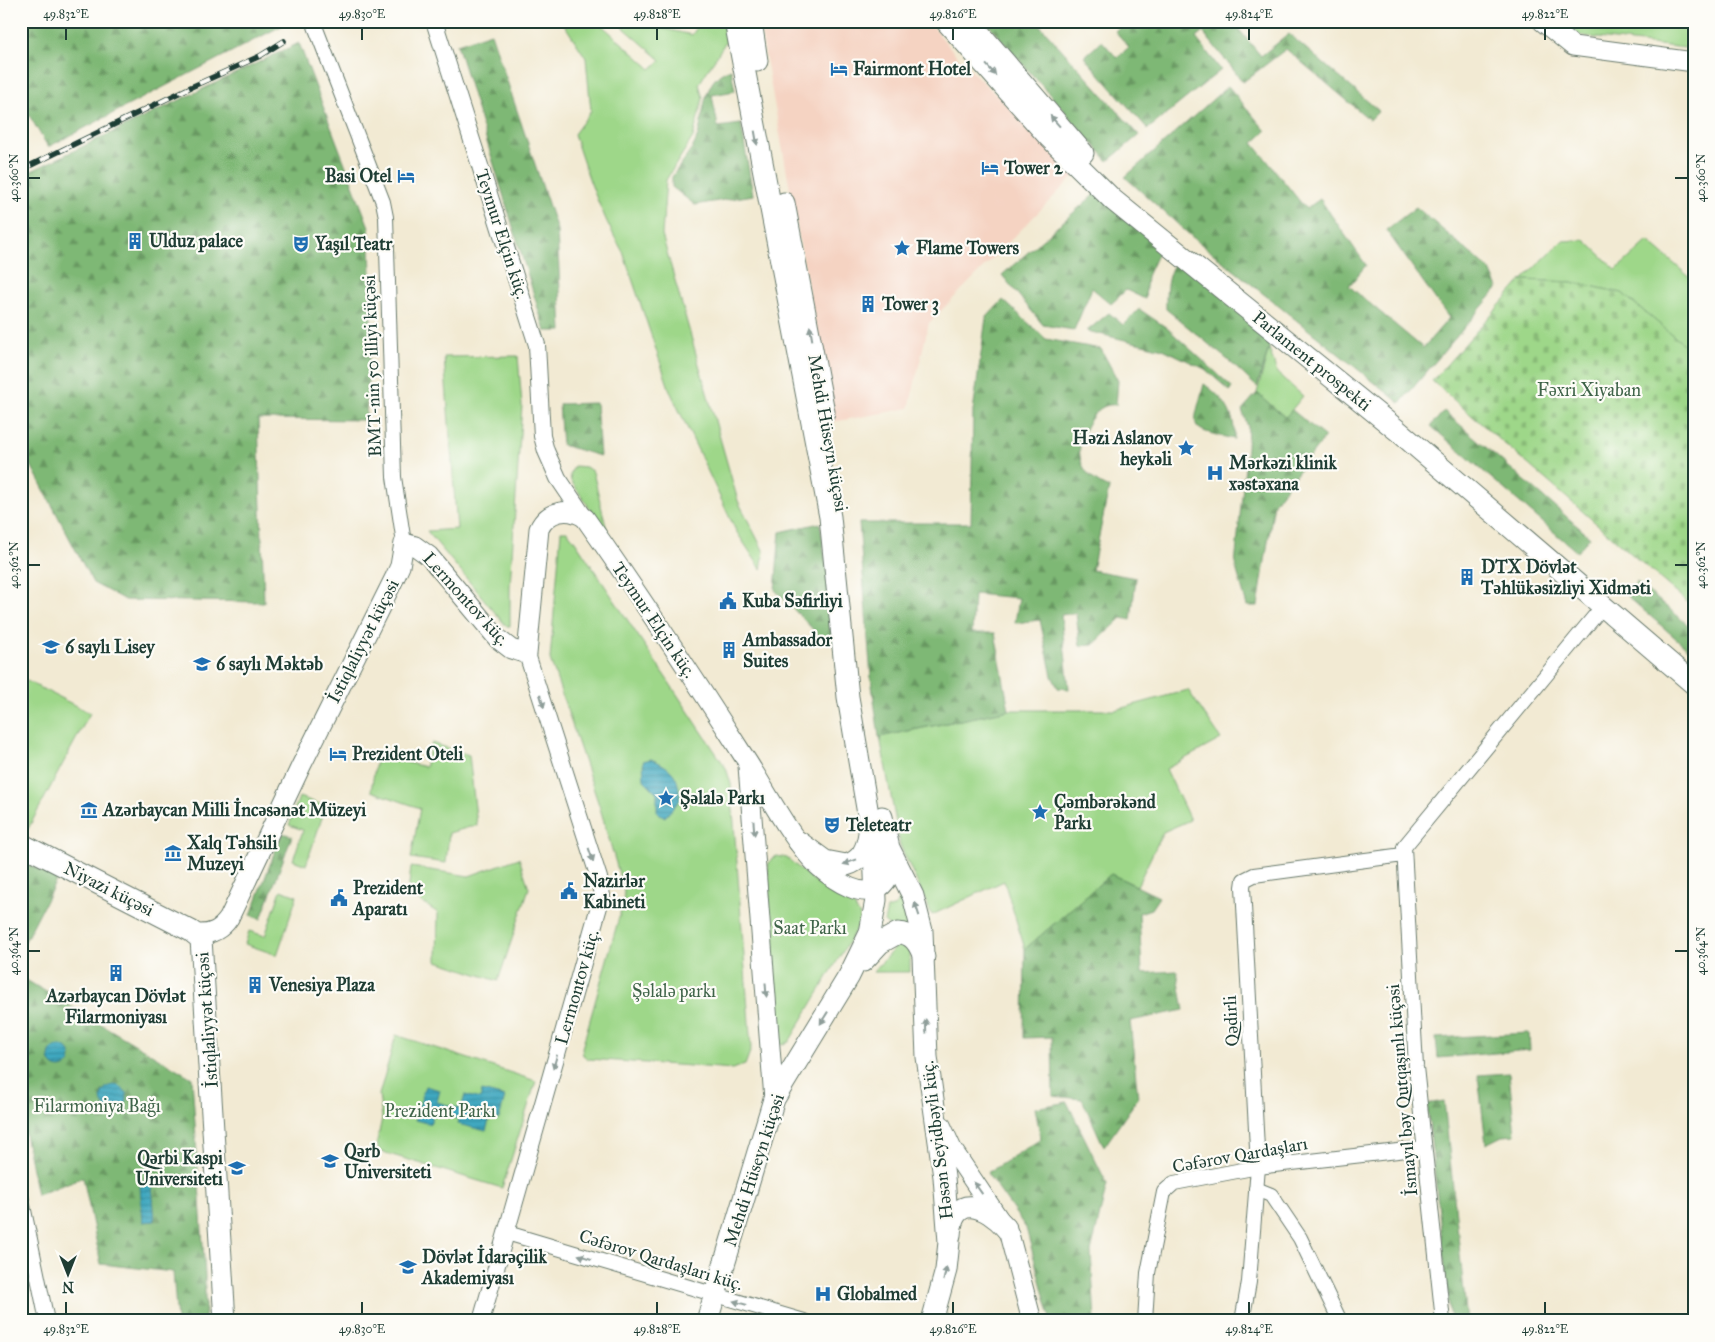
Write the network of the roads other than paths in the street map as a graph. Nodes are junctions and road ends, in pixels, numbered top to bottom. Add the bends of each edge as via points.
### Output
1 (313, 21) edge
2 (434, 21) edge
3 (735, 21) edge
4 (751, 21) edge
5 (946, 21) edge
6 (969, 21) edge
7 (1542, 21) edge
8 (1694, 62) edge
9 (585, 518) junction
10 (404, 543) junction
11 (1604, 606) junction
12 (527, 654) junction
13 (1694, 666) edge
14 (1694, 684) edge
15 (748, 762) junction
16 (869, 822) junction
17 (799, 842) junction
18 (21, 844) edge
19 (889, 848) junction
20 (1403, 855) junction
21 (876, 888) junction
22 (197, 934) junction
23 (924, 957) junction
24 (849, 976) junction
25 (774, 1099) junction
26 (933, 1101) junction
27 (1424, 1148) junction
28 (1258, 1167) junction
29 (1256, 1189) junction
30 (21, 1196) edge
31 (1006, 1228) junction
32 (507, 1233) junction
33 (949, 1242) junction
34 (714, 1296) junction
35 (47, 1321) edge
36 (225, 1321) edge
37 (481, 1321) edge
38 (707, 1321) edge
39 (804, 1321) edge
40 (932, 1321) edge
41 (1032, 1321) edge
42 (1146, 1321) edge
43 (1242, 1321) edge
44 (1340, 1321) edge
45 (1443, 1321) edge

1 - 10 street, BMT-nin 50 illiyi küçəsi via 386,217 394,477
2 - 9 street, Teymur Elçin küç. via 537,344 542,436 546,451 558,478
3 -> 16 main road, Mehdi Hüseyn küçəsi via 830,517 848,697
19 -> 4 main road, Mehdi Hüseyn küçəsi via 860,696 843,515
5 -> 11 main road, Parlament prospekti via 1049,137 1113,200 1397,430
13 -> 6 main road, Parlament prospekti via 1475,478 1111,180 1076,146
7 - 8 main road via 1573,46
9 - 12 main road, Lermontov küç. via 568,511 554,513 539,529
9 - 15 main road, Teymur Elçin küç.
10 - 12 main road, Lermontov küç. via 429,556 502,642
10 - 22 main road, İstiqlaliyyət küçəsi via 395,578 229,918 223,927
11 - 14 main road, Parlament prospekti
11 - 20 street via 1408,841
12 -> 32 street, Lermontov küç. via 602,896
15 - 17 main road
15 -> 25 main road
16 -> 17 main road via 865,850 852,864 838,865 825,861
16 - 21 main road
17 - 21 main road via 816,863 841,883 857,890
18 - 22 main road, Niyazi küçəsi
19 - 21 main road via 890,875
23 -> 19 main road, Mehdi Hüseyn küçəsi via 917,907
20 - 27 street, İsmayıl bəy Qutqaşınlı küçəsi
20 - 28 street, Qədirli via 1254,875 1244,880
21 - 24 main road via 874,920
22 - 36 main road, İstiqlaliyyət küçəsi via 203,949
23 - 24 main road via 918,942 911,936 898,933 880,943
26 -> 23 main road, Həsən Seyidbəyli küç. via 927,1057
24 -> 25 main road, Mehdi Hüseyn küçəsi
25 - 34 main road, Mehdi Hüseyn küçəsi
31 -> 26 main road via 952,1149
26 - 33 main road, Həsən Seyidbəyli küç.
27 - 28 street, Cəfərov Qardaşları
27 - 45 street, İsmayıl bəy Qutqaşınlı küçəsi
28 - 29 street, Qədirli
28 - 42 street, Cəfərov Qardaşları via 1168,1186 1164,1192 1148,1273
29 - 43 street, Qədirli via 1249,1282
29 - 44 street via 1271,1195 1300,1238
30 - 35 street
31 - 33 main road via 990,1212 969,1207 956,1212 952,1219
31 - 41 main road via 1016,1252
34 -> 32 street, Cəfərov Qardaşları küç.
32 - 37 street, Lermontov küç.
40 -> 33 main road, Həsən Seyidbəyli küç. via 946,1270
34 - 38 main road, Mehdi Hüseyn küçəsi
39 -> 34 street, Cəfərov Qardaşları küç.

